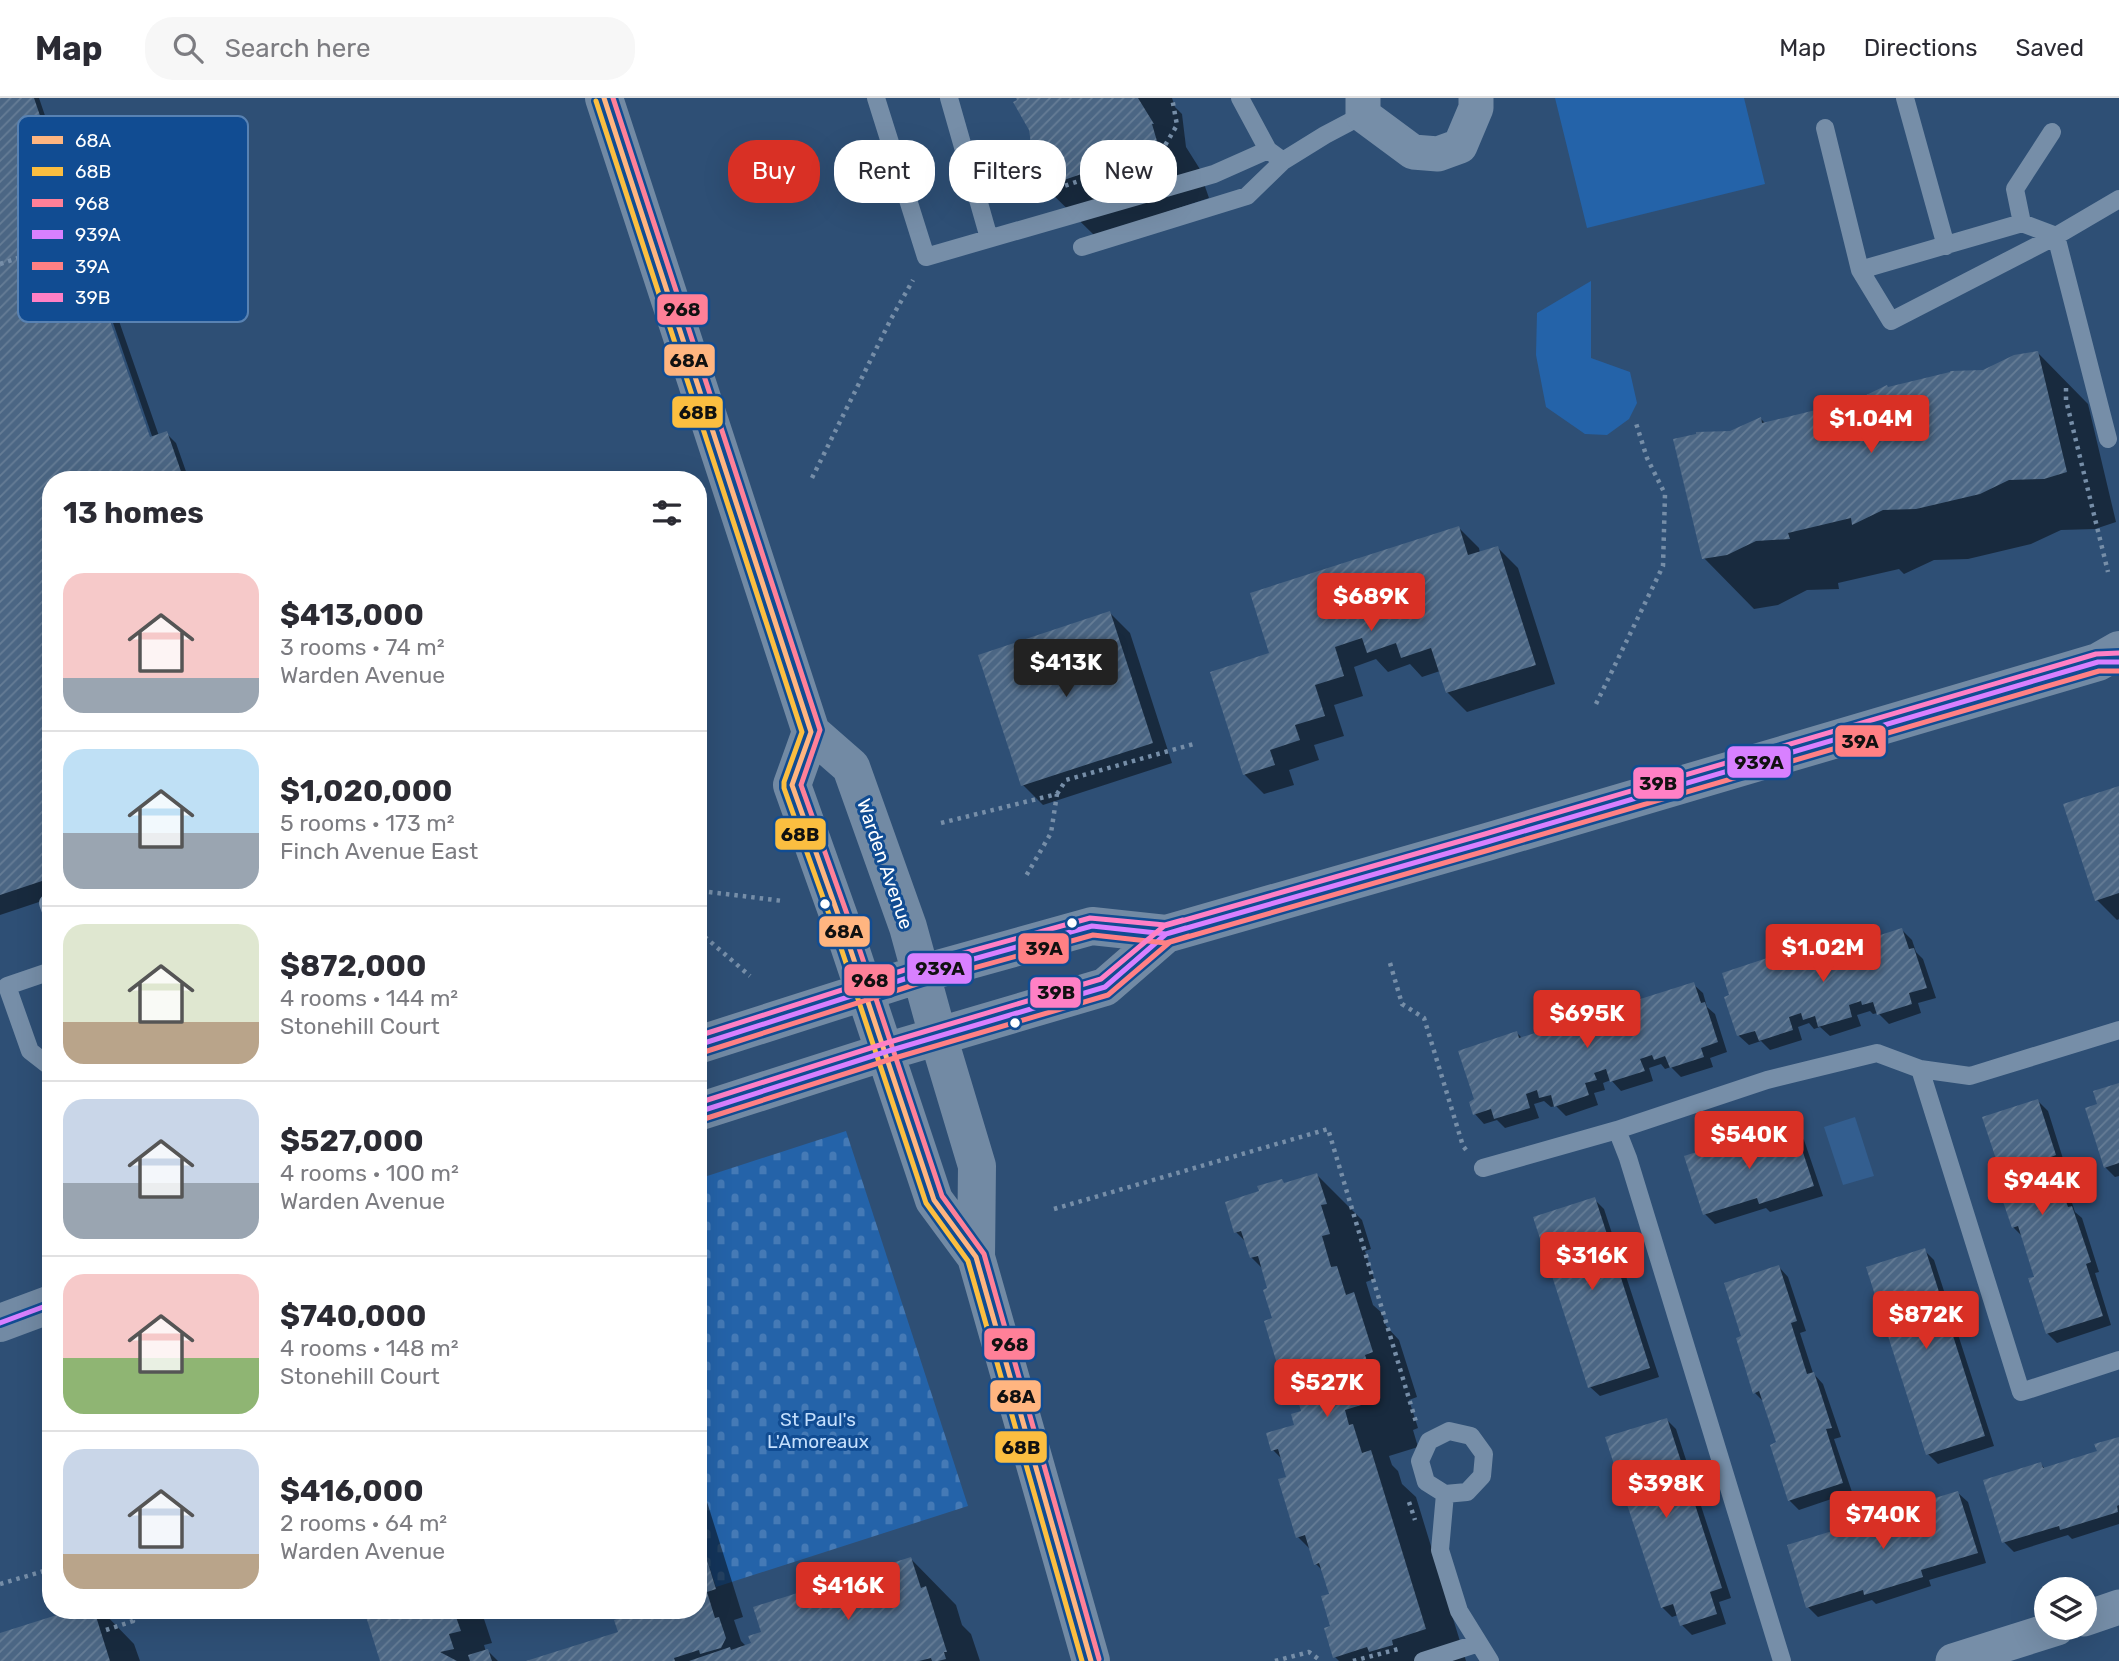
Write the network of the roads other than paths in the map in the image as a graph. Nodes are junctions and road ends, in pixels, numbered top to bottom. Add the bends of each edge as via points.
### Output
1 (604, 98) edge
2 (876, 98) edge
3 (949, 98) edge
4 (1240, 98) edge
5 (1476, 98) edge
6 (1905, 98) edge
7 (1363, 107) edge
8 (1825, 128) dead end
9 (2052, 132) dead end
10 (1276, 156) junction
11 (2119, 199) edge
12 (2022, 223) junction
13 (2056, 236) junction
14 (989, 238) junction
15 (1946, 246) junction
16 (1082, 247) dead end
17 (1860, 270) junction
18 (2108, 439) dead end
19 (2112, 658) edge
20 (811, 732) junction
21 (1166, 934) junction
22 (42, 974) edge
23 (920, 974) junction
24 (865, 991) junction
25 (2119, 1030) edge
26 (937, 1036) junction
27 (707, 1042) edge
28 (885, 1052) junction
29 (42, 1060) edge
30 (1920, 1069) junction
31 (707, 1109) edge
32 (1617, 1130) junction
33 (1483, 1168) road end
34 (976, 1257) junction
35 (42, 1307) edge
36 (0, 1323) edge
37 (2119, 1360) edge
38 (1445, 1494) dead end
39 (2119, 1607) edge
40 (2097, 1615) edge
41 (2034, 1635) edge
42 (1479, 1643) junction
43 (1091, 1661) edge
44 (1423, 1661) edge
45 (1490, 1661) edge
46 (1782, 1661) edge
47 (1953, 1661) edge

1 - 20 main road
2 - 14 lane via 926,257
3 - 14 lane
4 - 10 lane
5 - 7 street via 1460,146 1438,154 1413,152
6 - 15 lane
7 - 10 lane via 1325,135
8 - 17 lane
9 - 12 lane via 2015,189
10 - 14 lane
10 - 16 lane via 1247,196
11 - 13 lane
12 - 13 lane
12 - 15 lane
13 - 17 lane via 1891,321
13 - 18 lane
15 - 17 lane
19 - 21 main road
20 - 23 main road, Warden Avenue via 851,767
20 - 24 main road, Warden Avenue via 792,785
21 - 23 main road via 1092,926
21 - 26 main road via 1105,987
22 - 29 lane via 7,986 30,1051
23 - 24 main road
23 - 26 main road, Warden Avenue
24 - 27 main road
24 - 28 main road, Warden Avenue
25 - 30 lane via 1970,1076
26 - 28 main road
26 - 34 main road, Warden Avenue via 977,1166
28 - 31 main road
28 - 34 main road, Warden Avenue via 934,1200
30 - 32 lane via 1877,1054 1767,1080
30 - 37 lane via 2021,1392
32 - 33 lane
32 - 46 lane
34 - 43 main road, Warden Avenue
35 - 36 main road
38 - 42 lane via 1440,1550 1459,1611
39 - 40 street
41 - 47 street
42 - 44 lane
42 - 45 lane

